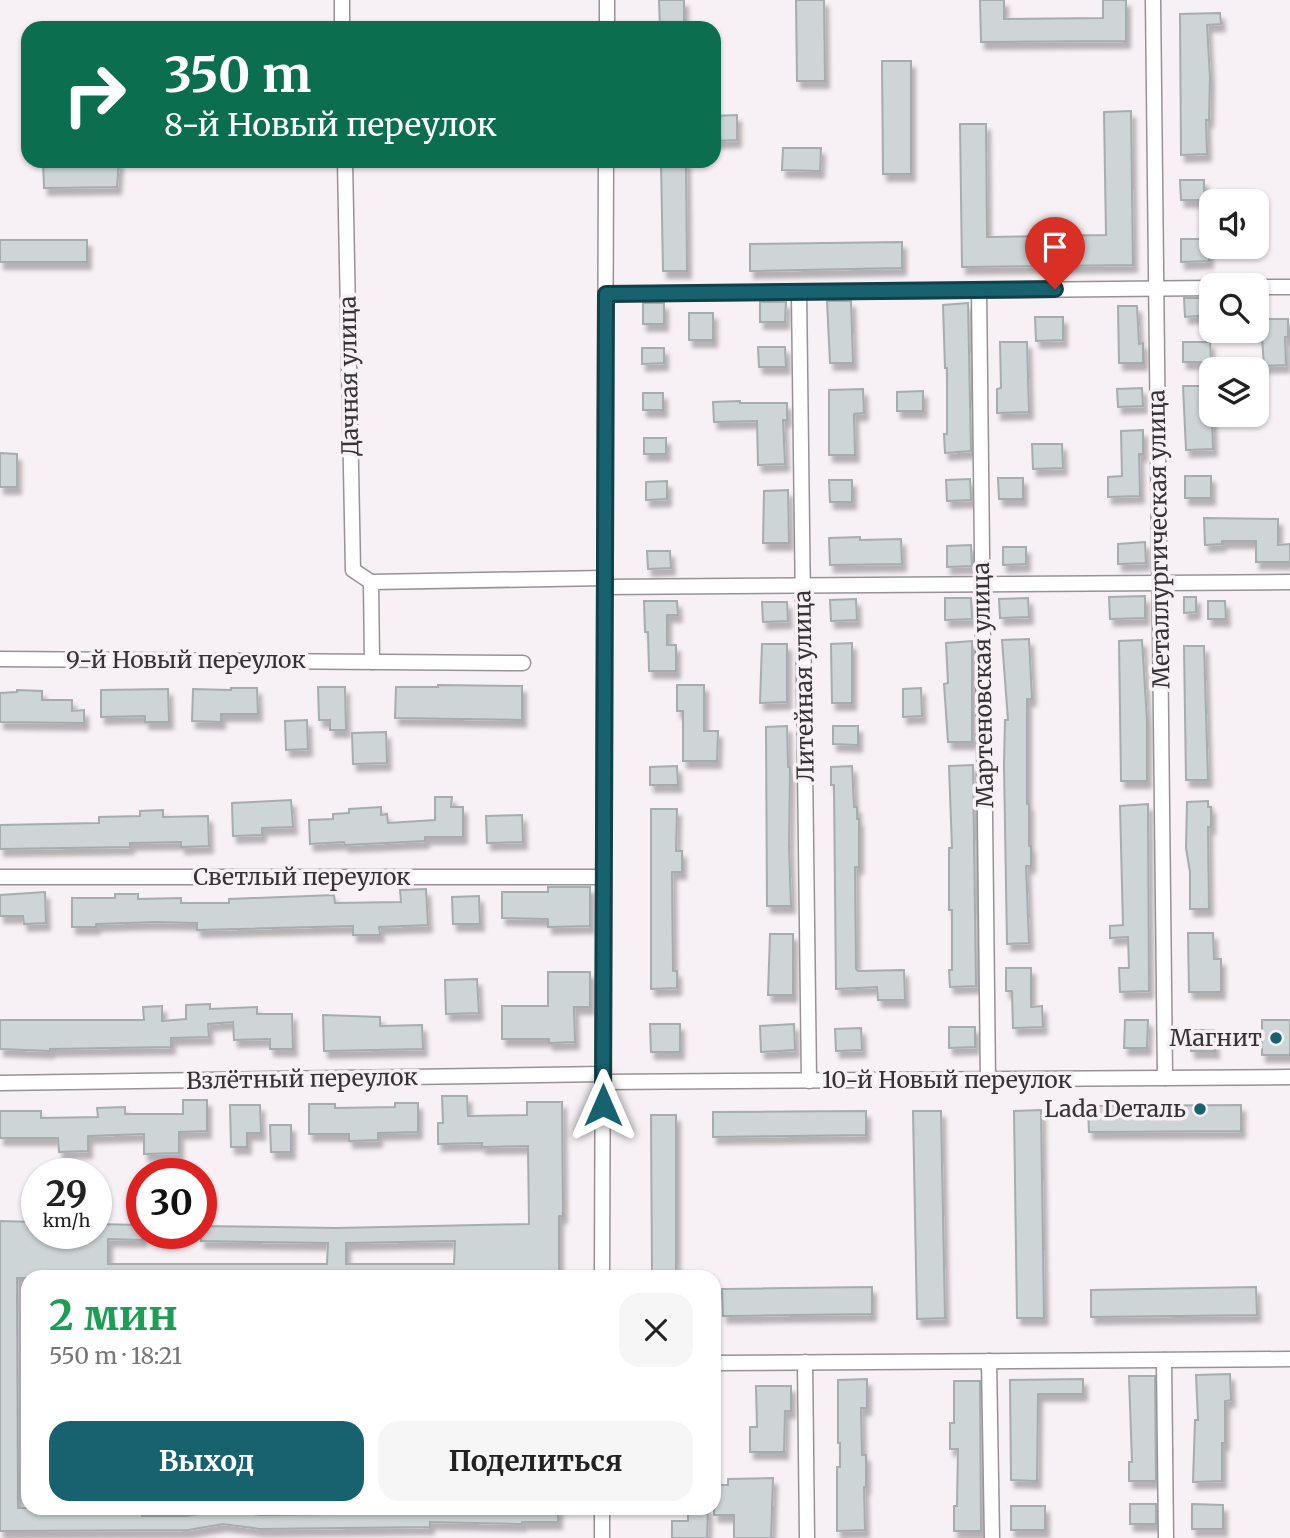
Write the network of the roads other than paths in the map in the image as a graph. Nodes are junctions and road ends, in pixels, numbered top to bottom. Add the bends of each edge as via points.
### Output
1 (341, 0) edge
2 (607, 0) edge
3 (1153, 0) edge
4 (342, 21) edge
5 (607, 21) edge
6 (345, 168) edge
7 (606, 168) edge
8 (1269, 287) edge
9 (1290, 287) edge
10 (1156, 288) junction
11 (1199, 288) edge
12 (979, 290) junction
13 (799, 292) junction
14 (606, 294) junction
15 (371, 582) junction
16 (605, 582) junction
17 (1290, 582) edge
18 (1159, 583) junction
19 (982, 584) junction
20 (803, 585) junction
21 (0, 659) edge
22 (372, 662) junction
23 (523, 663) dead end
24 (0, 877) edge
25 (604, 877) junction
26 (1290, 1077) edge
27 (603, 1078) junction
28 (1165, 1078) junction
29 (988, 1080) junction
30 (809, 1081) junction
31 (0, 1083) edge
32 (602, 1270) edge
33 (1290, 1359) edge
34 (1164, 1360) junction
35 (989, 1361) junction
36 (806, 1362) junction
37 (721, 1363) edge
38 (602, 1515) edge
39 (602, 1538) edge
40 (807, 1538) edge
41 (992, 1538) edge
42 (1166, 1538) edge

1 - 4 street
2 - 5 street
3 - 10 street, Металлургическая улица
6 - 15 street, Дачная улица via 353,570
7 - 14 street
8 - 9 street
10 - 11 street
10 - 12 street
10 - 18 street, Металлургическая улица
12 - 13 street
12 - 19 street, Мартеновская улица
13 - 14 street
13 - 20 street, Литейная улица
14 - 16 street
15 - 16 street
15 - 22 street
16 - 20 street
16 - 25 street
17 - 18 street
18 - 19 street
18 - 28 street, Металлургическая улица
19 - 20 street
19 - 29 street, Мартеновская улица
20 - 30 street, Литейная улица
21 - 22 street, 9-й Новый переулок
22 - 23 street, 9-й Новый переулок
24 - 25 street, Светлый переулок
25 - 27 street
26 - 28 street, 10-й Новый переулок
27 - 30 street, 10-й Новый переулок
27 - 31 street, Взлётный переулок
27 - 32 street
28 - 29 street, 10-й Новый переулок
29 - 30 street, 10-й Новый переулок
33 - 34 street
34 - 35 street
34 - 42 street
35 - 36 street
35 - 41 street
36 - 37 street
36 - 40 street
38 - 39 street

